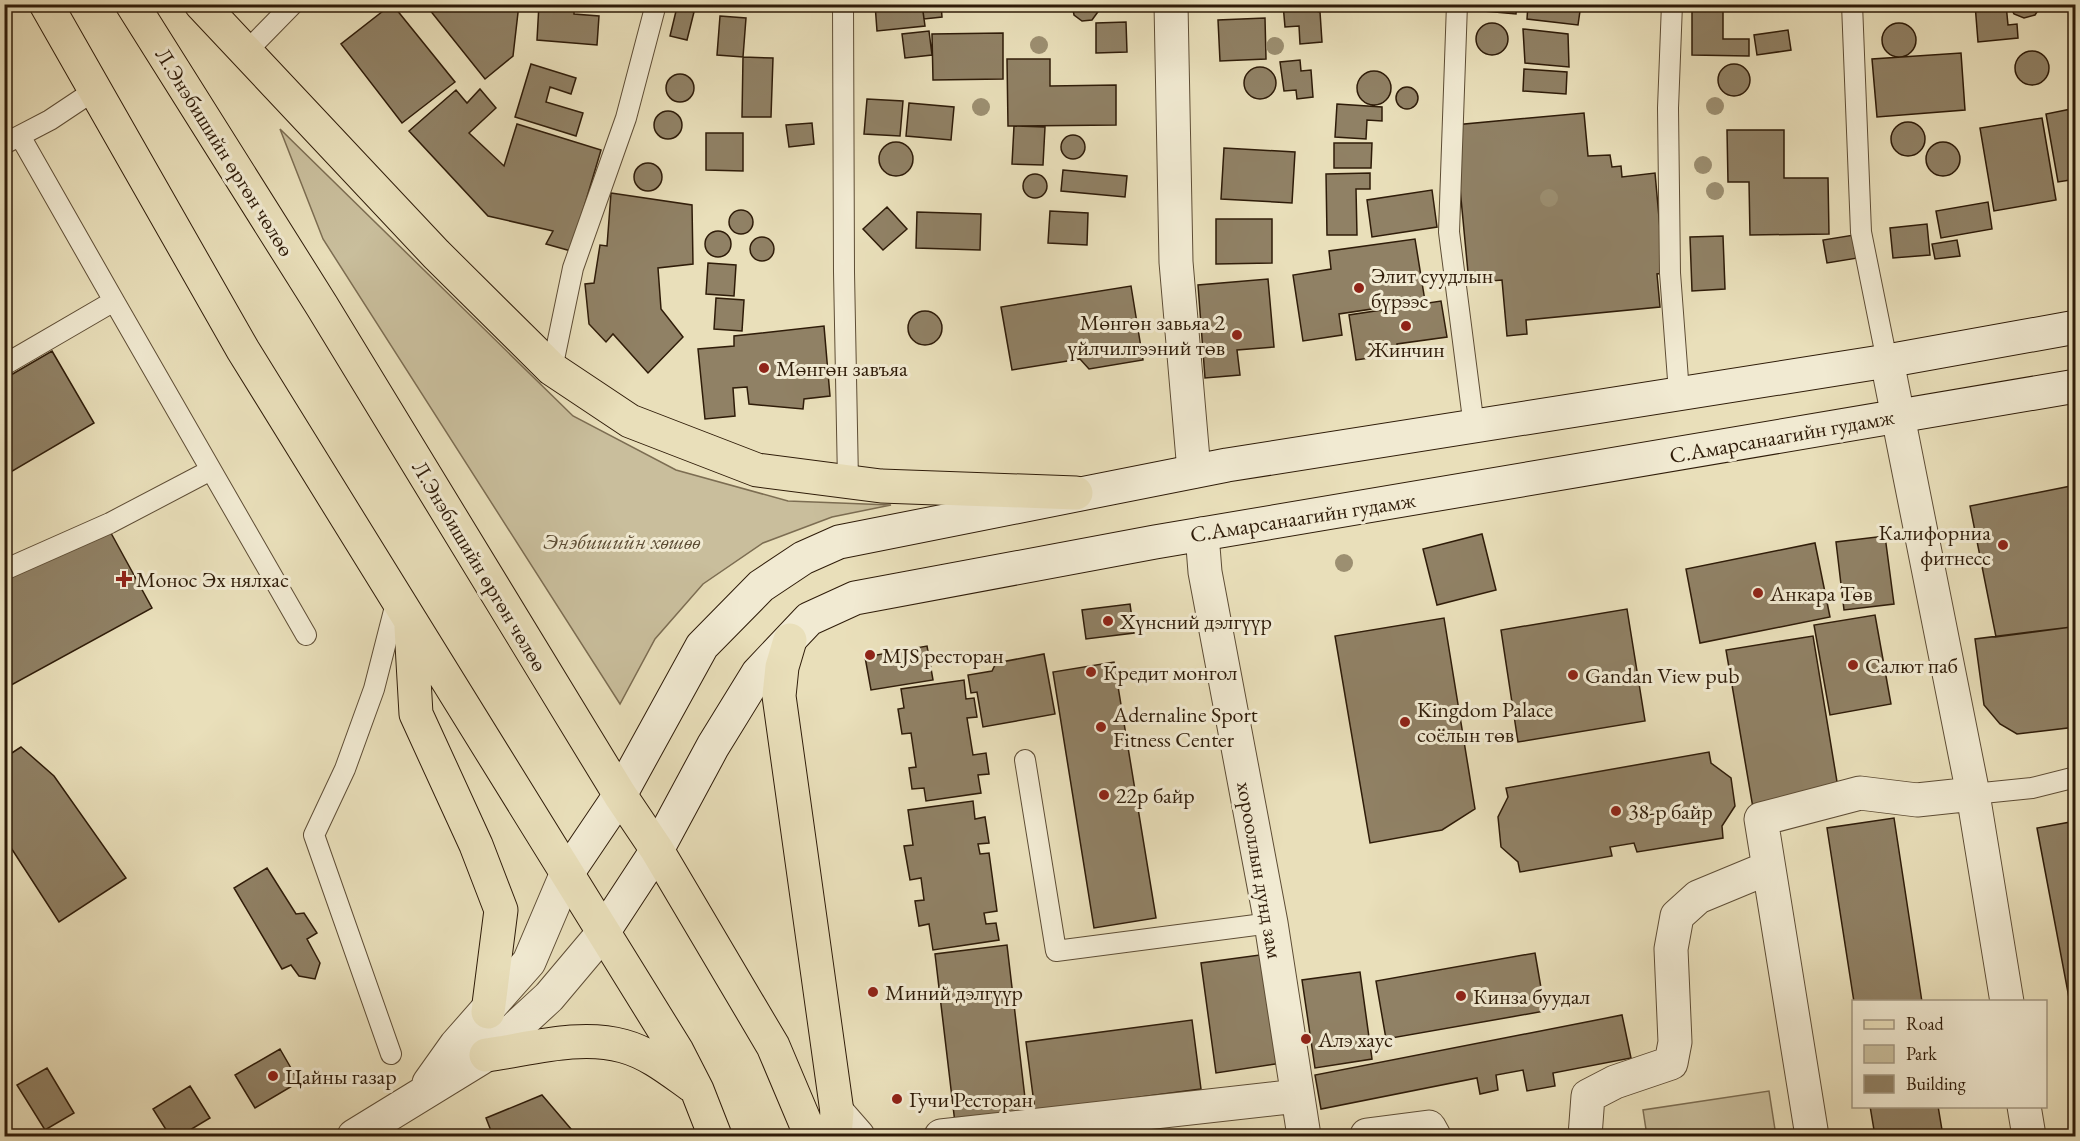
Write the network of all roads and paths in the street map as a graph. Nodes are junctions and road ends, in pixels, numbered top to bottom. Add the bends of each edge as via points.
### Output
1 (46, 4) edge
2 (132, 4) edge
3 (201, 4) edge
4 (293, 4) edge
5 (656, 4) edge
6 (843, 4) edge
7 (1171, 4) edge
8 (1457, 4) edge
9 (1672, 4) edge
10 (1851, 4) edge
11 (246, 51) junction
12 (95, 90) junction
13 (12, 140) edge
14 (114, 301) junction
15 (2076, 327) edge
16 (1887, 361) junction
17 (4, 365) edge
18 (552, 369) junction
19 (2076, 386) edge
20 (1680, 393) junction
21 (1896, 417) junction
22 (1474, 427) junction
23 (211, 470) junction
24 (1194, 471) junction
25 (848, 481) junction
26 (1076, 493) junction
27 (1202, 534) junction
28 (4, 570) edge
29 (403, 611) junction
30 (306, 635) dead end
31 (790, 640) junction
32 (1025, 760) dead end
33 (2076, 777) edge
34 (1973, 794) junction
35 (620, 795) junction
36 (657, 850) junction
37 (1768, 868) junction
38 (566, 875) junction
39 (1271, 923) junction
40 (602, 934) junction
41 (2007, 1000) edge
42 (488, 1012) junction
43 (391, 1054) dead end
44 (486, 1055) junction
45 (697, 1090) junction
46 (1297, 1096) junction
47 (418, 1099) junction
48 (2024, 1108) edge
49 (836, 1124) edge
50 (1367, 1135) edge
51 (354, 1137) edge
52 (715, 1137) edge
53 (811, 1137) edge
54 (858, 1137) edge
55 (941, 1137) edge
56 (1304, 1137) edge
57 (1434, 1137) edge
58 (1586, 1137) edge
59 (1812, 1137) edge
60 (2029, 1137) edge

1 - 12 main road
2 - 35 main road, Л.Энэбишийн өргөн чөлөө via 322,306
3 - 11 main road
4 - 11 lane
5 - 18 lane via 626,118 573,268
6 - 25 lane
7 - 24 street via 1176,261
8 - 22 lane via 1449,232
9 - 20 lane via 1668,108 1670,273
10 - 16 lane via 1861,232
11 - 18 main road via 436,254
12 - 13 lane
12 - 29 main road via 243,350
13 - 14 lane
14 - 17 lane
14 - 23 lane
15 - 16 street
16 - 20 street
16 - 21 street
18 - 25 main road via 630,421 757,470
19 - 21 street, С.Амарсанаагийн гудамж
20 - 22 street
21 - 27 street, С.Амарсанаагийн гудамж
21 - 34 street
22 - 24 street
23 - 28 lane via 110,523
23 - 30 lane
24 - 26 street
25 - 26 main road via 881,486
26 - 35 street via 839,542 794,563 761,586 702,646
27 - 31 street, С.Амарсанаагийн гудамж via 855,598 809,620
27 - 39 street, хорооллын дунд зам via 1205,572
29 - 38 main road
29 - 42 main road via 416,714 501,910
29 - 43 lane via 345,769 314,835
31 - 36 street, С.Амарсанаагийн гудамж via 758,673
31 - 49 main road via 779,696
32 - 39 lane via 1056,951
33 - 34 lane via 2032,788
34 - 37 street via 1917,800 1860,793 1761,819
34 - 41 street
35 - 36 main road, Л.Энэбишийн өргөн чөлөө
35 - 38 street
36 - 40 street, С.Амарсанаагийн гудамж
36 - 53 main road, Л.Энэбишийн өргөн чөлөө via 773,1046
37 - 58 street via 1698,897 1677,916 1671,949 1675,1042 1671,1063 1614,1082 1588,1096
37 - 59 street
38 - 40 main road
38 - 42 street via 529,962
39 - 46 street, хорооллын дунд зам
40 - 44 street, С.Амарсанаагийн гудамж via 549,997
40 - 45 main road
42 - 47 street via 456,1045
44 - 45 main road via 588,1041 624,1046 657,1061
44 - 47 street, С.Амарсанаагийн гудамж
45 - 52 main road
46 - 55 street
46 - 56 street, хорооллын дунд зам
47 - 51 street, С.Амарсанаагийн гудамж
48 - 60 street
49 - 54 street
50 - 57 street via 1429,1127

